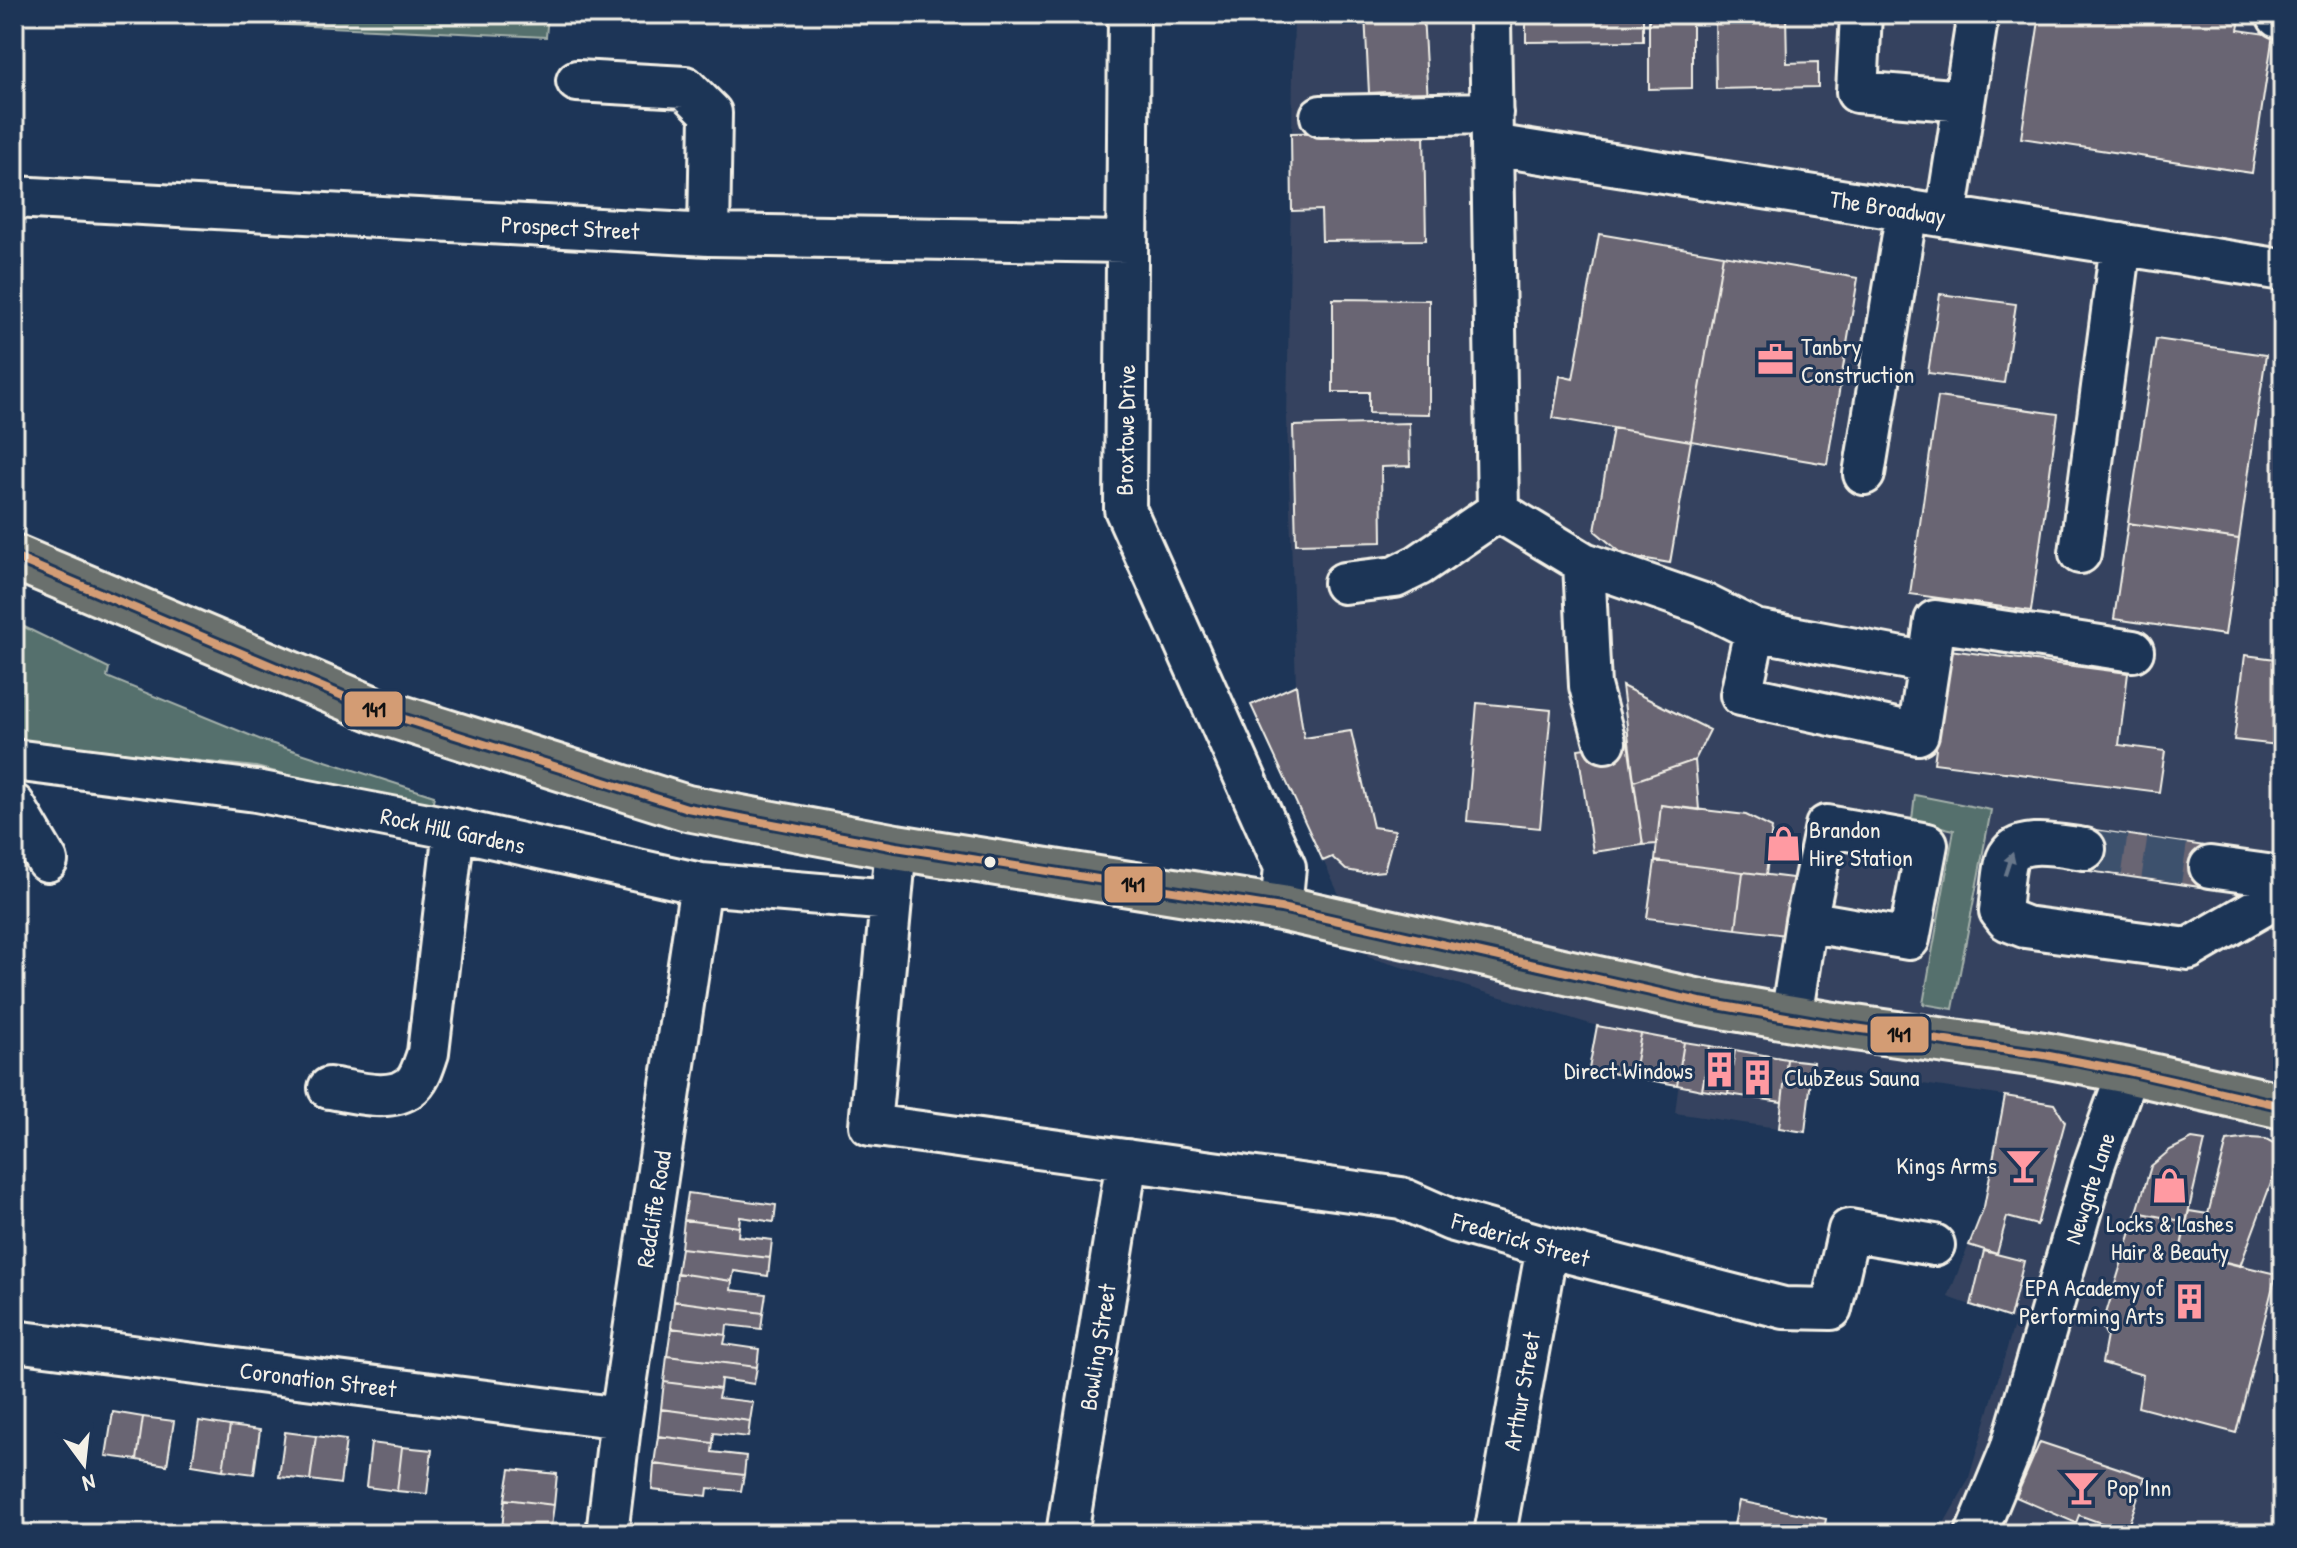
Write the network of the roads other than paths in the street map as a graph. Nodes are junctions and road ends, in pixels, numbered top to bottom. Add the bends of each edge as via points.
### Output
1 (1129, 14) edge
2 (1861, 14) edge
3 (1978, 14) edge
4 (1488, 16) edge
5 (577, 81) dead end
6 (1964, 101) junction
7 (1321, 116) dead end
8 (1492, 129) junction
9 (14, 197) edge
10 (1907, 210) junction
11 (1946, 217) junction
12 (709, 235) junction
13 (1127, 242) junction
14 (2121, 244) junction
15 (2283, 270) edge
16 (1864, 474) dead end
17 (1498, 511) junction
18 (2080, 553) dead end
19 (14, 557) edge
20 (1584, 563) junction
21 (1344, 583) dead end
22 (1755, 630) junction
23 (2133, 651) dead end
24 (1929, 663) junction
25 (1605, 742) dead end
26 (14, 760) edge
27 (14, 805) edge
28 (454, 829) junction
29 (896, 847) junction
30 (2085, 849) tunnel mouth
31 (47, 861) dead end
32 (2214, 867) tunnel mouth
33 (701, 884) junction
34 (2283, 887) edge
35 (2283, 894) edge
36 (891, 900) junction
37 (1281, 908) junction
38 (1806, 921) dead end
39 (1791, 1018) junction
40 (2128, 1071) junction
41 (329, 1088) dead end
42 (2283, 1106) edge
43 (1127, 1160) junction
44 (1934, 1245) dead end
45 (1547, 1247) junction
46 (14, 1341) edge
47 (621, 1418) junction
48 (607, 1534) edge
49 (1067, 1534) edge
50 (1495, 1534) edge
51 (1976, 1534) edge

1 - 13 street, Broxtowe Drive
2 - 6 street via 1857,92
3 - 6 street
4 - 8 street
5 - 12 street via 685,87 711,113
6 - 11 street
7 - 8 street, The Broadway
8 - 10 street, The Broadway
8 - 17 street
9 - 12 street, Prospect Street
10 - 11 street, The Broadway
10 - 16 street
11 - 14 street, The Broadway
12 - 13 street, Prospect Street
13 - 37 street, Broxtowe Drive via 1125,509 1285,867
14 - 15 street, The Broadway
14 - 18 street
17 - 20 street
17 - 21 street via 1395,577
19 - 29 main road via 376,710 687,808
20 - 22 street via 1703,604
20 - 25 street via 1590,686
22 - 24 street
22 - 24 street via 1741,695 1918,734
23 - 24 street via 1935,621
26 - 28 street, Rock Hill Gardens via 256,791
27 - 31 street
28 - 33 street, Rock Hill Gardens
28 - 41 street via 428,1053 420,1074 411,1087 383,1095
29 - 36 street, Frederick Street
29 - 37 main road
35 -> 30 street via 2188,949 2025,927 2007,920 2000,911 2007,859 2014,850 2033,843
32 - 34 street via 2267,875
33 - 36 street, Rock Hill Gardens
33 - 47 street, Redcliffe Road
36 - 43 street, Frederick Street via 870,1125
37 - 39 main road
38 - 39 street
39 - 40 main road
40 - 42 main road
40 - 51 street, Newgate Lane via 2094,1165 2011,1449
43 - 45 street, Frederick Street via 1401,1198 1451,1220
43 - 49 street, Bowling Street
44 - 45 street, Frederick Street via 1849,1230 1831,1309 1784,1308
45 - 50 street, Arthur Street
46 - 47 street, Coronation Street
47 - 48 street, Redcliffe Road

